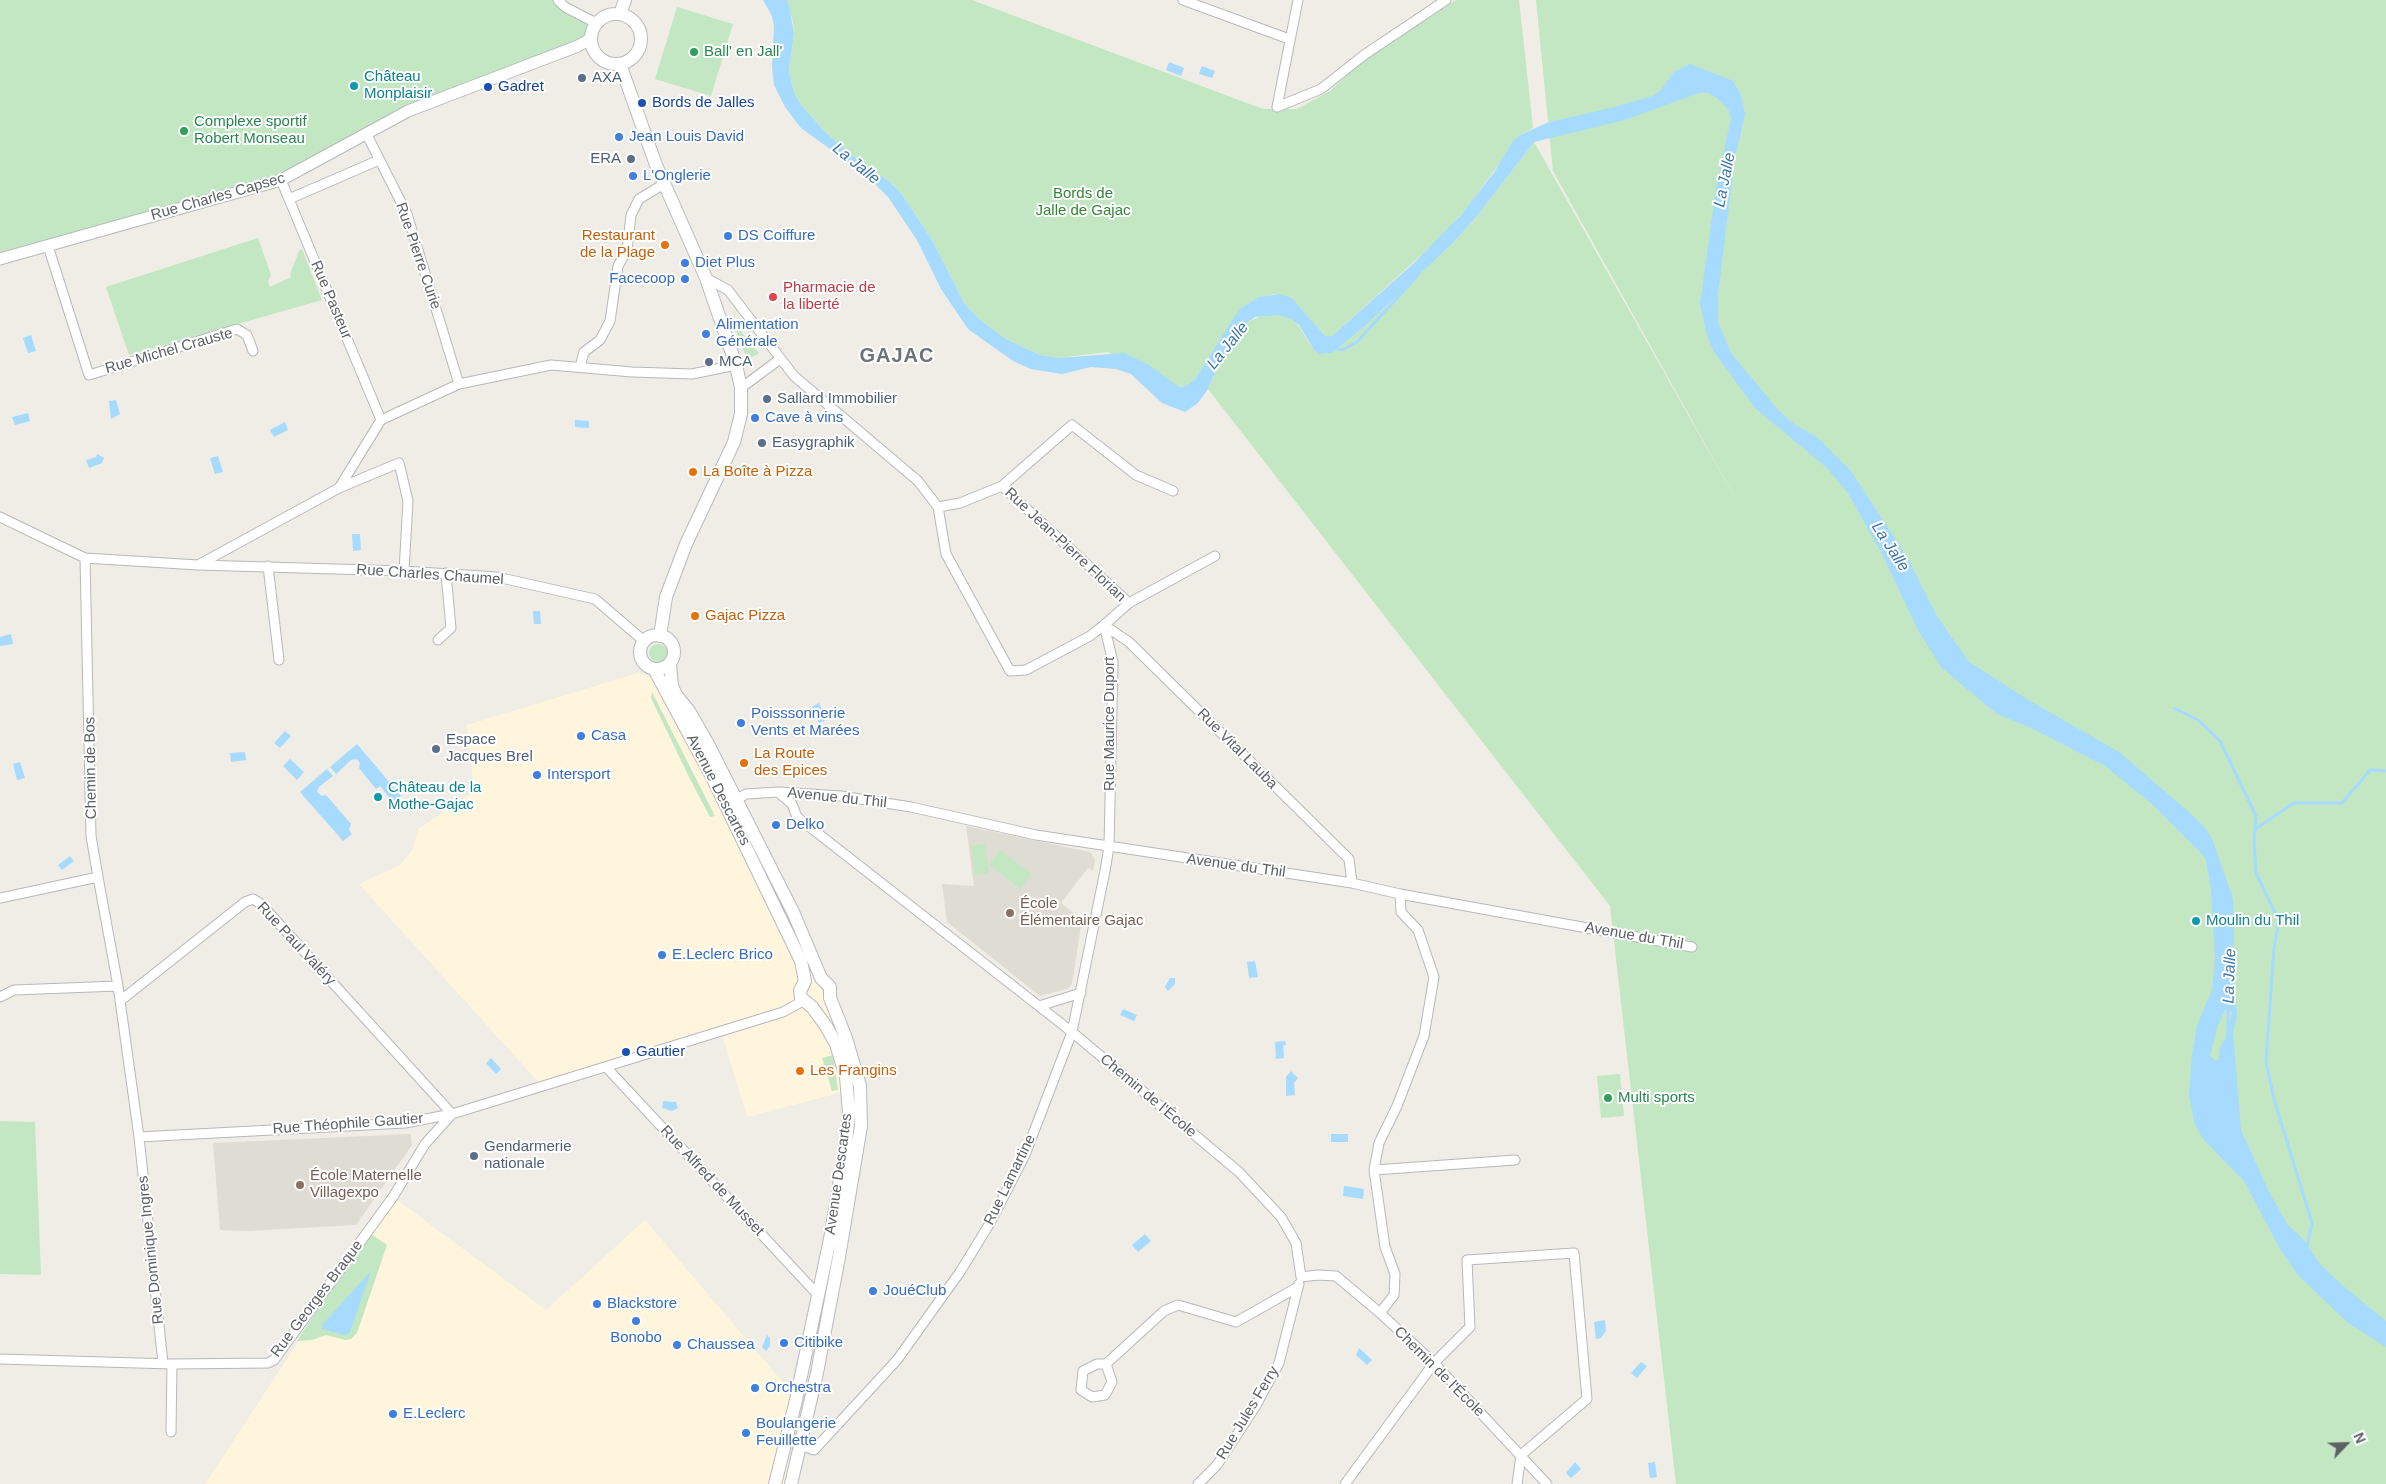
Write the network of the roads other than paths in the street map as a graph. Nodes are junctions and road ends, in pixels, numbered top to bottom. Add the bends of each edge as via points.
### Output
1 (558, 0) edge
2 (626, 0) edge
3 (1183, 0) edge
4 (1298, 0) edge
5 (1446, 0) edge
6 (620, 14) junction
7 (596, 23) junction
8 (590, 39) junction
9 (1290, 39) junction
10 (620, 64) junction
11 (366, 133) junction
12 (379, 160) junction
13 (281, 180) junction
14 (664, 184) junction
15 (288, 199) junction
16 (48, 246) junction
17 (0, 259) edge
18 (706, 278) junction
19 (253, 351) dead end
20 (780, 359) junction
21 (736, 365) junction
22 (580, 367) junction
23 (459, 384) junction
24 (741, 388) junction
25 (381, 420) junction
26 (1002, 486) junction
27 (339, 488) junction
28 (1173, 491) dead end
29 (938, 507) junction
30 (0, 517) edge
31 (1216, 556) dead end
32 (85, 558) junction
33 (198, 565) junction
34 (268, 566) junction
35 (404, 571) junction
36 (446, 573) junction
37 (1129, 603) junction
38 (1104, 625) junction
39 (660, 636) junction
40 (438, 640) dead end
41 (645, 642) junction
42 (279, 660) dead end
43 (670, 664) junction
44 (654, 669) junction
45 (778, 792) junction
46 (731, 802) junction
47 (1109, 847) junction
48 (98, 877) junction
49 (1352, 883) junction
50 (1400, 894) junction
51 (0, 898) edge
52 (1692, 947) dead end
53 (821, 978) junction
54 (805, 981) junction
55 (118, 986) junction
56 (1081, 993) junction
57 (0, 997) edge
58 (830, 998) junction
59 (120, 1001) junction
60 (808, 1004) junction
61 (1039, 1006) junction
62 (1072, 1032) junction
63 (606, 1067) junction
64 (452, 1114) junction
65 (138, 1137) junction
66 (1515, 1160) dead end
67 (1374, 1170) junction
68 (1301, 1277) junction
69 (1298, 1287) junction
70 (818, 1295) junction
71 (1380, 1314) junction
72 (0, 1359) edge
73 (1434, 1363) junction
74 (168, 1364) junction
75 (1106, 1364) dead end
76 (172, 1432) dead end
77 (801, 1445) junction
78 (1521, 1455) junction
79 (775, 1484) edge
80 (790, 1484) edge
81 (1198, 1484) edge
82 (1345, 1484) edge
83 (1517, 1484) edge
84 (1548, 1484) edge

1 - 7 street
2 - 6 main road
3 - 9 street
4 - 9 street
5 - 9 street via 1364,55 1321,89 1278,107
6 - 7 main road via 611,14
6 - 10 main road via 635,22 641,38 635,55
7 - 8 main road
8 - 10 main road via 600,58
8 - 11 street, Rue Charles Capsec via 408,110
10 - 14 main road
11 - 12 street, Rue Pierre Curie
11 - 13 street, Rue Charles Capsec
12 - 15 street
12 - 23 street, Rue Pierre Curie via 407,214
13 - 15 street, Rue Pasteur
13 - 16 street, Rue Charles Capsec
14 - 18 main road
14 - 22 street via 639,199 631,215 627,250 618,266 610,321 600,340 584,352
15 - 25 street, Rue Pasteur
16 - 17 street, Rue Charles Capsec
16 - 19 street, Rue Michel Crauste via 89,375 237,329 247,335
18 - 20 street via 728,290
18 - 21 main road
20 - 24 street
20 - 29 street via 794,376 918,481
21 - 22 street via 692,374
21 - 24 main road
22 - 23 street via 551,365
23 - 25 street
24 - 39 main road via 741,414 734,442 686,544 666,597
25 - 27 street
26 - 28 street via 1072,425 1136,475
26 - 29 street via 960,503
26 - 37 street, Rue Jean-Pierre Florian
27 - 33 street
27 - 35 street via 399,463 408,501
29 - 38 street via 946,554 1010,671 1026,670 1090,636
30 - 32 street
31 - 37 street
32 - 33 street, Rue Charles Chaumel
32 - 48 street, Chemin de Bos via 92,836
33 - 34 street, Rue Charles Chaumel
34 - 35 street, Rue Charles Chaumel
34 - 42 street
35 - 36 street, Rue Charles Chaumel
36 - 40 street via 451,628
36 - 41 street, Rue Charles Chaumel via 497,577 595,600
37 - 38 street, Rue Jean-Pierre Florian
38 - 47 street, Rue Maurice Duport via 1113,662
38 - 49 street, Rue Vital Lauba via 1129,642 1349,859
39 - 41 main road
39 - 43 main road via 673,645 674,657
41 - 44 main road via 641,648 642,658
43 - 44 main road
43 - 46 main road, Avenue Descartes via 672,686 698,728
44 - 46 main road, Avenue Descartes
45 - 46 street via 746,794
45 - 47 street, Avenue du Thil via 841,796 911,806 1036,835
45 - 61 street, Chemin de l'École via 792,804 797,817
46 - 53 main road, Avenue Descartes via 793,912
46 - 54 main road, Avenue Descartes via 801,961
47 - 49 street, Avenue du Thil
47 - 56 street, Rue Lamartine
48 - 51 street
48 - 55 street
49 - 50 street, Avenue du Thil
50 - 52 street, Avenue du Thil
50 - 67 street via 1401,912 1418,930 1434,977 1424,1036 1397,1106 1379,1142
53 - 54 main road
53 - 58 main road, Avenue Descartes via 830,986
54 - 60 main road, Avenue Descartes via 800,991
55 - 57 street via 14,990
55 - 59 street
56 - 61 street
56 - 62 street, Rue Lamartine
58 - 60 main road via 825,1005
58 - 77 main road, Avenue Descartes via 860,1086 861,1126 830,1306
59 - 64 street, Rue Paul Valéry via 253,898
59 - 65 street
60 - 63 street, Rue Théophile Gautier
60 - 70 main road, Avenue Descartes via 836,1044 846,1077 849,1112
61 - 62 street, Chemin de l'École
62 - 68 street, Chemin de l'École via 1240,1172 1281,1217 1296,1243
62 - 77 street, Rue Lamartine via 1025,1155 990,1223 947,1292 897,1360 814,1450
63 - 64 street, Rue Théophile Gautier
63 - 70 street, Rue Alfred de Musset
64 - 65 street, Rue Théophile Gautier via 405,1123
64 - 74 street, Rue Georges Braque via 425,1144 393,1197 274,1360 255,1364
65 - 74 street, Rue Dominique Ingres
66 - 67 street
67 - 71 street via 1385,1247 1394,1274 1394,1295
68 - 69 street, Rue Jules Ferry
68 - 71 street, Chemin de l'École via 1336,1276
69 - 75 street via 1236,1322 1178,1305 1164,1310
69 - 81 street, Rue Jules Ferry via 1279,1363 1217,1465
70 - 79 main road, Avenue Descartes
71 - 73 street, Chemin de l'École
72 - 74 street, Rue Georges Braque
73 - 78 street, Chemin de l'École
73 - 78 street via 1470,1327 1466,1260 1574,1253 1587,1399
73 - 82 street
74 - 76 street, Rue Dominique Ingres
77 - 80 main road, Avenue Descartes
78 - 83 street
78 - 84 street, Chemin de l'École

